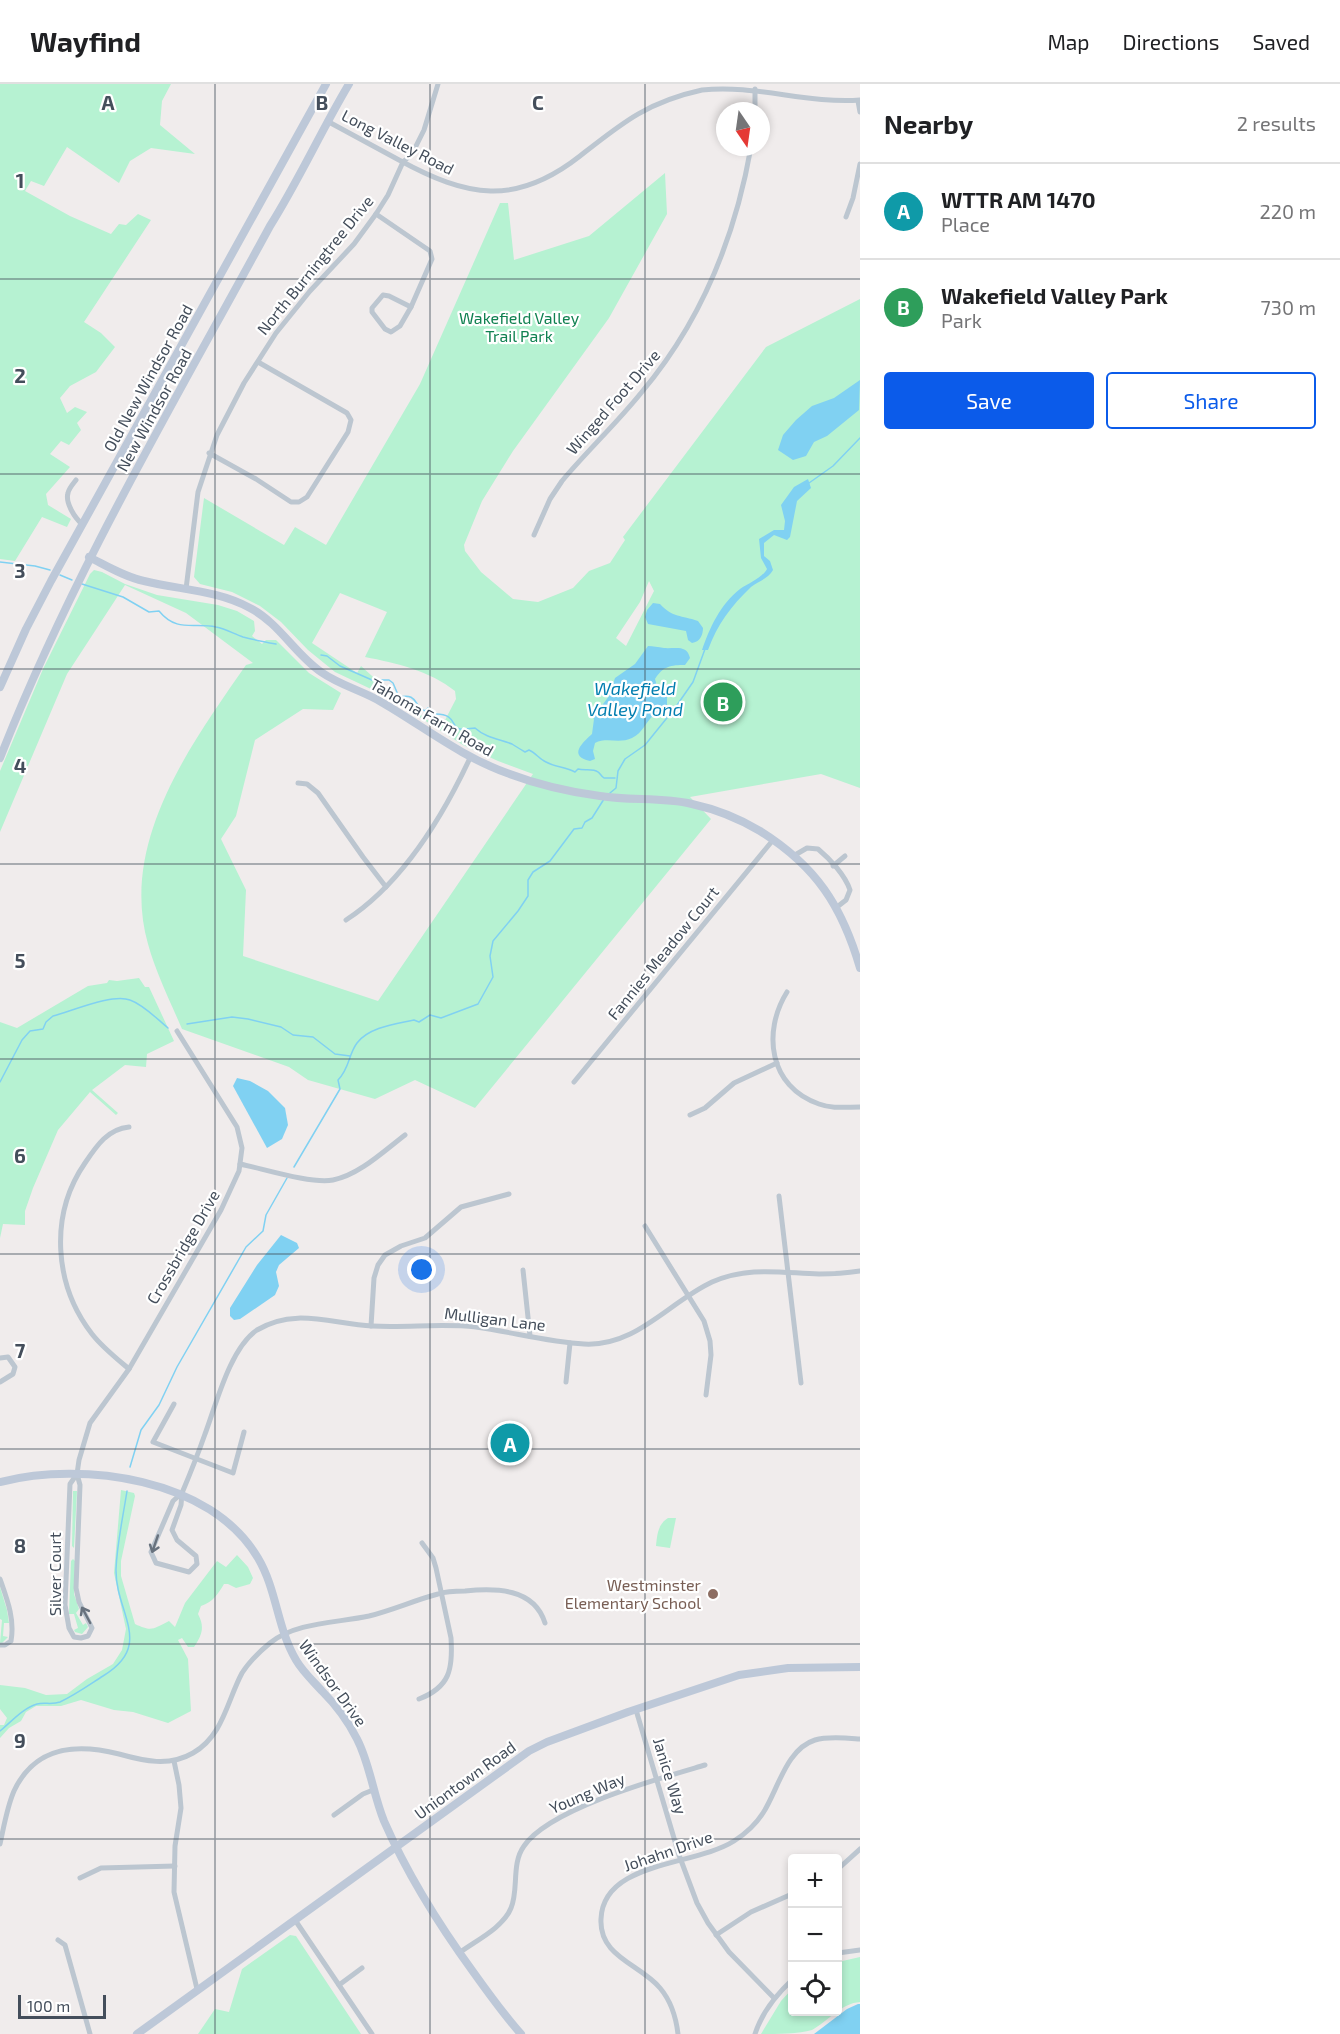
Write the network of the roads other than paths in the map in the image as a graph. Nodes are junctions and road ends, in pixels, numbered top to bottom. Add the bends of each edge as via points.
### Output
1 (326, 84) edge
2 (349, 84) edge
3 (438, 84) edge
4 (705, 87) edge
5 (755, 89) junction
6 (859, 100) edge
7 (755, 102) edge
8 (860, 112) edge
9 (327, 121) junction
10 (749, 156) edge
11 (403, 162) junction
12 (860, 164) edge
13 (376, 214) junction
14 (846, 217) dead end
15 (411, 307) junction
16 (258, 362) junction
17 (209, 453) junction
18 (76, 480) dead end
19 (82, 524) junction
20 (534, 535) dead end
21 (89, 557) junction
22 (186, 589) junction
23 (0, 687) edge
24 (0, 758) edge
25 (470, 758) junction
26 (298, 783) dead end
27 (773, 840) junction
28 (795, 855) junction
29 (845, 855) dead end
30 (833, 866) junction
31 (386, 886) junction
32 (837, 907) junction
33 (346, 920) dead end
34 (860, 968) edge
35 (787, 992) dead end
36 (177, 1031) dead end
37 (777, 1064) junction
38 (574, 1083) dead end
39 (860, 1107) edge
40 (690, 1115) dead end
41 (129, 1127) dead end
42 (405, 1135) dead end
43 (240, 1164) junction
44 (509, 1194) dead end
45 (779, 1196) dead end
46 (645, 1226) dead end
47 (523, 1270) dead end
48 (860, 1271) edge
49 (789, 1272) junction
50 (688, 1294) junction
51 (371, 1326) junction
52 (530, 1336) junction
53 (570, 1343) junction
54 (0, 1358) edge
55 (129, 1369) junction
56 (566, 1382) dead end
57 (0, 1383) edge
58 (801, 1383) dead end
59 (706, 1395) dead end
60 (174, 1404) dead end
61 (244, 1432) dead end
62 (197, 1458) junction
63 (77, 1474) junction
64 (0, 1482) edge
65 (182, 1494) junction
66 (422, 1543) dead end
67 (0, 1579) edge
68 (441, 1593) junction
69 (545, 1623) dead end
70 (283, 1634) junction
71 (0, 1645) edge
72 (860, 1667) edge
73 (419, 1699) dead end
74 (636, 1710) junction
75 (860, 1739) edge
76 (174, 1761) junction
77 (705, 1765) dead end
78 (657, 1779) junction
79 (373, 1790) junction
80 (334, 1815) dead end
81 (0, 1844) edge
82 (397, 1846) junction
83 (860, 1849) edge
84 (681, 1861) junction
85 (842, 1865) edge
86 (175, 1866) junction
87 (80, 1878) dead end
88 (788, 1896) edge
89 (295, 1920) junction
90 (716, 1935) junction
91 (58, 1940) dead end
92 (860, 1950) edge
93 (842, 1952) edge
94 (459, 1953) junction
95 (362, 1968) dead end
96 (339, 1984) junction
97 (788, 1984) edge
98 (196, 1989) junction
99 (774, 1998) junction
100 (90, 2034) edge
101 (137, 2034) edge
102 (372, 2034) edge
103 (521, 2034) edge
104 (678, 2034) edge
105 (755, 2034) edge

1 - 19 street, Old New Windsor Road
2 - 9 street, New Windsor Road
3 - 11 street, North Burningtree Drive via 424,130
4 - 5 street, Long Valley Road
4 - 11 street, Long Valley Road via 637,113 555,174 525,187 504,191 460,187
5 - 6 street, Long Valley Road
5 - 7 street
6 - 8 street
9 - 11 street, Long Valley Road
9 - 21 street, New Windsor Road via 294,188
10 - 20 street, Winged Foot Drive via 735,221 698,310 642,393 562,481
11 - 13 street, North Burningtree Drive
12 - 14 street
13 - 15 street via 430,251 432,259
13 - 16 street, North Burningtree Drive via 301,301
15 - 15 street via 400,326 391,332 372,310 385,294
16 - 17 street, North Burningtree Drive
16 - 17 street via 347,413 351,420 348,432 307,497 299,502 291,502
17 - 22 street, North Burningtree Drive via 195,506
18 - 19 street via 67,498
19 - 23 street, Old New Windsor Road
21 - 22 street, Tahoma Farm Road via 140,580
21 - 24 street, New Windsor Road
22 - 25 street, Tahoma Farm Road via 228,597 262,615 323,674 381,701
25 - 27 street, Tahoma Farm Road via 507,774 601,797 692,804 743,822
25 - 31 street via 439,817
26 - 31 street via 307,784 318,793
27 - 28 street, Tahoma Farm Road
27 - 38 street, Fannies Meadow Court
28 - 30 street via 814,847
28 - 32 street, Tahoma Farm Road
29 - 30 street
30 - 32 street via 850,890
31 - 33 street
32 - 34 street, Tahoma Farm Road
35 - 37 street via 772,1030
36 - 43 street, Crossbridge Drive via 237,1126 242,1148
37 - 39 street via 788,1082 809,1100 825,1106
37 - 40 street via 734,1083 705,1108
41 - 55 street via 110,1133 78,1172 65,1206 61,1259 64,1279 78,1314 94,1337
42 - 43 street via 348,1175 331,1180
43 - 55 street, Crossbridge Drive via 221,1210
44 - 51 street via 461,1208 425,1238 385,1256 374,1278
45 - 49 street
46 - 50 street
47 - 52 street
48 - 49 street, Mulligan Lane
49 - 50 street, Mulligan Lane via 738,1274
49 - 58 street
50 - 53 street, Mulligan Lane via 650,1324 622,1338
50 - 59 street via 704,1321 710,1341
51 - 52 street, Mulligan Lane via 448,1325
51 - 62 street, Mulligan Lane via 302,1316 279,1320 255,1332 232,1364
52 - 53 street, Mulligan Lane
53 - 56 street
54 - 57 street via 8,1357 15,1367 14,1374
55 - 63 street, Crossbridge Drive via 90,1423
60 - 62 street via 153,1442
61 - 62 street via 233,1473
62 - 65 street, Mulligan Lane
63 -> 63 street, Silver Court via 70,1484 65,1611 72,1634 81,1638 90,1634 92,1628 76,1588 80,1485
63 - 64 street, Windsor Drive via 37,1475
63 - 65 street, Windsor Drive via 131,1481
65 -> 65 street via 173,1501 151,1552 156,1563 189,1572 197,1564 196,1556 174,1537 172,1530
65 - 70 street, Windsor Drive via 219,1516 252,1549 271,1586
66 - 68 street via 433,1558
67 - 71 street via 12,1624 11,1641
68 - 69 street via 482,1589 513,1592 534,1602
68 - 70 street via 385,1612
68 - 73 street via 451,1638 449,1670 440,1688
70 - 76 street via 249,1664 213,1736 201,1748
70 - 79 street, Windsor Drive via 300,1667 354,1733
72 - 74 street, Uniontown Road via 757,1672
74 - 78 street, Janice Way
74 - 82 street, Uniontown Road via 529,1751
75 - 84 street, Johahn Drive via 825,1738 807,1743 792,1758 753,1825 734,1841
76 - 81 street via 150,1762 82,1747 49,1755 28,1771 17,1786
76 - 86 street via 181,1808
77 - 78 street, Young Way
78 - 84 street, Janice Way
78 - 94 street, Young Way via 570,1812 530,1838 518,1858 513,1903 507,1915
79 - 80 street
79 - 82 street, Windsor Drive
82 - 89 street, Uniontown Road
82 - 94 street, Windsor Drive via 424,1901
83 - 85 street
84 - 90 street, Janice Way
84 - 104 street, Johahn Drive via 625,1879 605,1900 601,1918 610,1949 653,1981 668,1998
86 - 87 street via 101,1868
86 - 98 street via 174,1892
88 - 90 street via 751,1912
89 - 96 street
89 - 98 street, Uniontown Road
90 - 99 street, Janice Way via 745,1971
91 - 100 street via 65,1945
92 - 93 street
94 - 103 street, Windsor Drive
95 - 96 street
96 - 102 street
97 - 99 street
98 - 101 street, Uniontown Road
99 - 105 street

